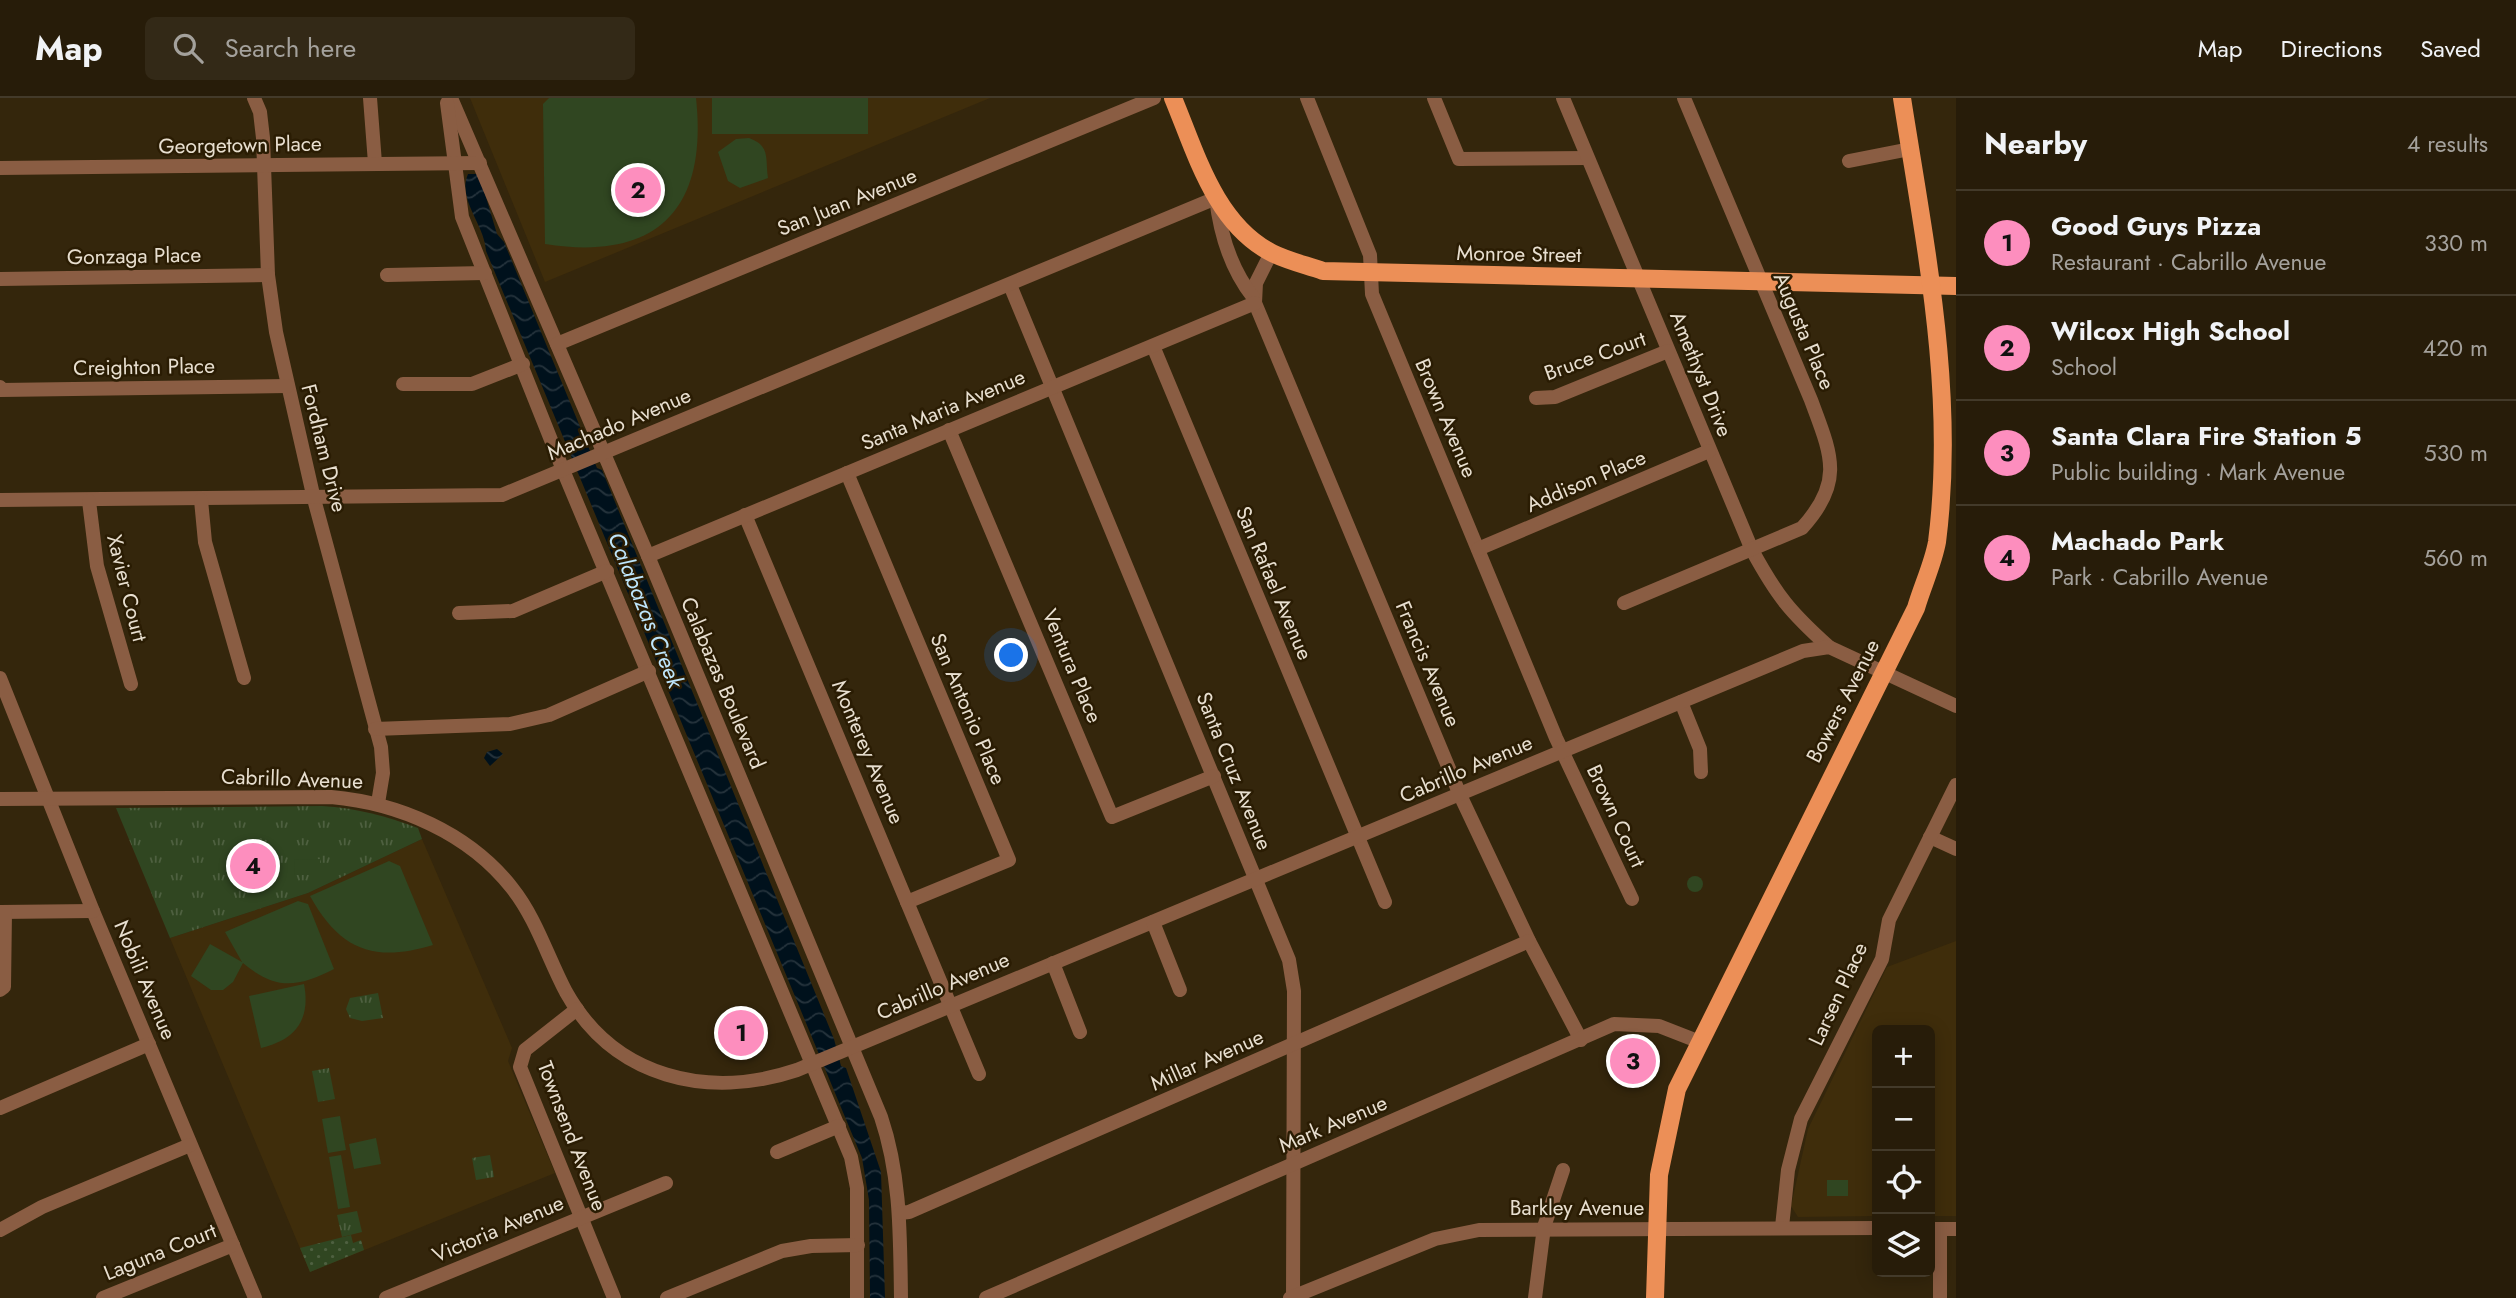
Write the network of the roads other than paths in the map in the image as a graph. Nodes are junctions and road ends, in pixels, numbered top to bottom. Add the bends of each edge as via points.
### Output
1 (254, 98) edge
2 (370, 98) edge
3 (449, 98) edge
4 (1154, 98) edge
5 (1172, 98) edge
6 (1307, 98) edge
7 (1434, 98) edge
8 (1563, 98) edge
9 (1684, 98) edge
10 (1902, 98) edge
11 (1910, 149) junction
12 (1587, 158) junction
13 (1849, 161) dead end
14 (375, 163) junction
15 (480, 163) junction
16 (455, 164) junction
17 (262, 167) junction
18 (0, 168) edge
19 (1216, 198) junction
20 (1271, 253) junction
21 (485, 274) junction
22 (1371, 274) junction
23 (268, 275) junction
24 (387, 275) dead end
25 (1639, 278) junction
26 (0, 279) edge
27 (1761, 282) junction
28 (1010, 285) junction
29 (1932, 285) junction
30 (1956, 286) edge
31 (1254, 300) junction
32 (556, 344) junction
33 (1153, 346) junction
34 (1668, 351) junction
35 (523, 365) junction
36 (403, 384) dead end
37 (287, 386) junction
38 (1051, 388) junction
39 (1, 389) edge
40 (1536, 398) dead end
41 (949, 430) junction
42 (1709, 451) junction
43 (598, 456) junction
44 (570, 468) junction
45 (846, 473) junction
46 (314, 499) junction
47 (0, 500) edge
48 (89, 500) junction
49 (201, 500) junction
50 (746, 515) junction
51 (1478, 549) junction
52 (1752, 550) junction
53 (648, 556) junction
54 (607, 571) junction
55 (1624, 603) dead end
56 (459, 613) dead end
57 (1829, 647) junction
58 (1883, 670) junction
59 (649, 671) junction
60 (0, 678) edge
61 (244, 678) dead end
62 (131, 684) dead end
63 (1681, 702) junction
64 (1956, 706) edge
65 (376, 729) junction
66 (1563, 751) junction
67 (1701, 772) dead end
68 (1214, 776) junction
69 (1956, 785) edge
70 (1460, 795) junction
71 (0, 799) edge
72 (48, 799) junction
73 (378, 803) junction
74 (1357, 836) junction
75 (1930, 837) junction
76 (1956, 849) edge
77 (1256, 878) junction
78 (1632, 898) dead end
79 (908, 902) junction
80 (1385, 902) dead end
81 (93, 911) junction
82 (2, 912) edge
83 (1153, 922) junction
84 (1529, 941) junction
85 (1052, 963) junction
86 (0, 990) edge
87 (1180, 990) dead end
88 (951, 1005) junction
89 (577, 1009) junction
90 (1080, 1032) dead end
91 (1581, 1040) junction
92 (1700, 1042) junction
93 (149, 1044) junction
94 (1293, 1045) junction
95 (853, 1046) junction
96 (824, 1058) junction
97 (979, 1074) dead end
98 (0, 1108) edge
99 (839, 1126) junction
100 (190, 1145) junction
101 (777, 1152) dead end
102 (1293, 1164) junction
103 (1563, 1170) dead end
104 (666, 1182) dead end
105 (900, 1213) junction
106 (580, 1217) junction
107 (1544, 1227) junction
108 (1782, 1227) junction
109 (1656, 1228) junction
110 (1872, 1228) edge
111 (1935, 1229) edge
112 (1956, 1229) edge
113 (0, 1230) edge
114 (233, 1245) junction
115 (858, 1245) junction
116 (103, 1298) edge
117 (254, 1298) edge
118 (386, 1298) edge
119 (614, 1298) edge
120 (667, 1298) edge
121 (858, 1298) edge
122 (901, 1298) edge
123 (986, 1298) edge
124 (1292, 1298) edge
125 (1535, 1298) edge
126 (1655, 1298) edge
127 (1940, 1298) edge

1 - 17 street, Fordham Drive via 260,112
2 - 14 street
3 - 15 street, Calabazas Boulevard
3 - 16 street, Calabazas Boulevard
4 - 32 street, San Juan Avenue
5 - 19 main road, Monroe Street
6 - 22 street, Brown Avenue via 1370,255
7 - 12 street via 1459,159
8 - 12 street, Amethyst Drive
9 - 27 street, Augusta Place
10 - 11 main road, Bowers Avenue
11 - 13 street
11 - 29 main road, Bowers Avenue
12 - 25 street, Amethyst Drive
14 - 16 street, Georgetown Place
14 - 17 street, Georgetown Place
15 - 16 street, Georgetown Place
15 - 32 street, Calabazas Boulevard
16 - 21 street, Calabazas Boulevard via 462,217
17 - 18 street, Georgetown Place
17 - 23 street, Fordham Drive
19 - 20 main road, Monroe Street via 1244,232
19 - 28 street, Machado Avenue
19 - 31 street, Francis Avenue via 1219,228
20 - 22 main road, Monroe Street via 1323,271
20 - 31 street
21 - 24 street
21 - 35 street, Calabazas Boulevard
22 - 25 main road, Monroe Street
22 - 51 street, Brown Avenue via 1372,294
23 - 26 street, Gonzaga Place
23 - 37 street, Fordham Drive
25 - 27 main road, Monroe Street
25 - 34 street, Amethyst Drive
27 - 29 main road, Monroe Street
27 - 52 street, Augusta Place via 1829,449 1830,488 1819,510 1802,528
28 - 38 street, Santa Cruz Avenue
28 - 43 street, Machado Avenue
29 - 30 main road, Monroe Street
29 - 58 main road, Bowers Avenue via 1945,385 1936,543 1916,608
31 - 33 street, Santa Maria Avenue
31 - 70 street, Francis Avenue
32 - 43 street, Calabazas Boulevard
33 - 38 street, Santa Maria Avenue
33 - 74 street, San Rafael Avenue
34 - 40 street, Bruce Court via 1555,397
34 - 42 street, Amethyst Drive
35 - 36 street via 472,384
35 - 44 street, Calabazas Boulevard
37 - 39 street, Creighton Place
37 - 46 street, Fordham Drive
38 - 41 street, Santa Maria Avenue
38 - 68 street, Santa Cruz Avenue
41 - 45 street, Santa Maria Avenue
41 - 68 street, Ventura Place via 1112,817
42 - 51 street, Addison Place
42 - 52 street, Amethyst Drive
43 - 44 street, Machado Avenue
43 - 53 street, Calabazas Boulevard
44 - 46 street, Machado Avenue via 502,495
44 - 54 street, Calabazas Boulevard
45 - 50 street, Santa Maria Avenue
45 - 79 street, San Antonio Place via 1009,860
46 - 49 street, Machado Avenue
46 - 65 street, Fordham Drive
47 - 48 street, Machado Avenue
48 - 49 street, Machado Avenue
48 - 62 street, Xavier Court via 97,566
49 - 61 street via 205,542
50 - 53 street, Santa Maria Avenue
50 - 79 street, Monterey Avenue
51 - 66 street, Brown Avenue
52 - 55 street, Augusta Place
52 - 57 street, Amethyst Drive via 1775,593
53 - 95 street, Calabazas Boulevard
54 - 56 street via 513,611
54 - 59 street, Calabazas Boulevard
57 - 58 street
57 - 63 street, Cabrillo Avenue via 1803,651
58 - 64 street
58 - 92 main road, Bowers Avenue
59 - 65 street via 549,715 510,724
59 - 96 street, Calabazas Boulevard
60 - 72 street, Nobili Avenue
63 - 66 street, Cabrillo Avenue
63 - 67 street via 1700,749
65 - 73 street, Fordham Drive via 383,769
66 - 70 street, Cabrillo Avenue
66 - 78 street, Brown Court
68 - 77 street, Santa Cruz Avenue
69 - 75 street, Larsen Place
70 - 74 street, Cabrillo Avenue
70 - 84 street, Francis Avenue
71 - 72 street, Cabrillo Avenue
72 - 73 street, Cabrillo Avenue via 331,797
72 - 81 street, Nobili Avenue
73 - 89 street, Cabrillo Avenue via 427,821 473,851 511,887
74 - 77 street, Cabrillo Avenue
74 - 80 street, San Rafael Avenue
75 - 76 street
75 - 108 street, Larsen Place via 1889,920 1882,959 1801,1119 1788,1170
77 - 83 street, Cabrillo Avenue
77 - 94 street, Santa Cruz Avenue via 1293,974
79 - 88 street, Monterey Avenue
81 - 82 street
81 - 93 street, Nobili Avenue
82 - 86 street via 7,975
83 - 85 street, Cabrillo Avenue
83 - 87 street
84 - 91 street, Francis Avenue
84 - 94 street, Millar Avenue
85 - 88 street, Cabrillo Avenue
85 - 90 street
88 - 95 street, Cabrillo Avenue
88 - 97 street, Monterey Avenue
89 - 96 street, Cabrillo Avenue via 602,1037 631,1058 655,1072 682,1079 736,1084 775,1078
89 - 106 street, Townsend Avenue via 525,1050 520,1067
91 - 92 street, Mark Avenue via 1615,1024 1636,1023 1659,1026
91 - 102 street, Mark Avenue
92 - 109 main road, Bowers Avenue via 1677,1088 1670,1115 1659,1175
93 - 98 street
93 - 100 street, Nobili Avenue
94 - 102 street, Santa Cruz Avenue
94 - 105 street, Millar Avenue
95 - 96 street, Cabrillo Avenue
95 - 105 street, Calabazas Boulevard via 894,1156
96 - 99 street, Calabazas Boulevard
99 - 101 street
99 - 115 street, Calabazas Boulevard via 858,1188
100 - 113 street via 42,1207
100 - 114 street, Nobili Avenue
102 - 123 street, Mark Avenue
102 - 124 street, Santa Cruz Avenue
103 - 107 street
104 - 106 street, Victoria Avenue
105 - 122 street, Calabazas Boulevard
106 - 118 street, Victoria Avenue
106 - 119 street, Townsend Avenue
107 - 109 street, Barkley Avenue
107 - 124 street, Barkley Avenue via 1479,1230 1435,1239
107 - 125 street
108 - 109 street, Barkley Avenue
108 - 110 street, Barkley Avenue
109 - 126 main road, Bowers Avenue
111 - 112 street
111 - 127 street
114 - 116 street, Laguna Court
114 - 117 street, Nobili Avenue
115 - 120 street via 782,1251
115 - 121 street, Calabazas Boulevard

